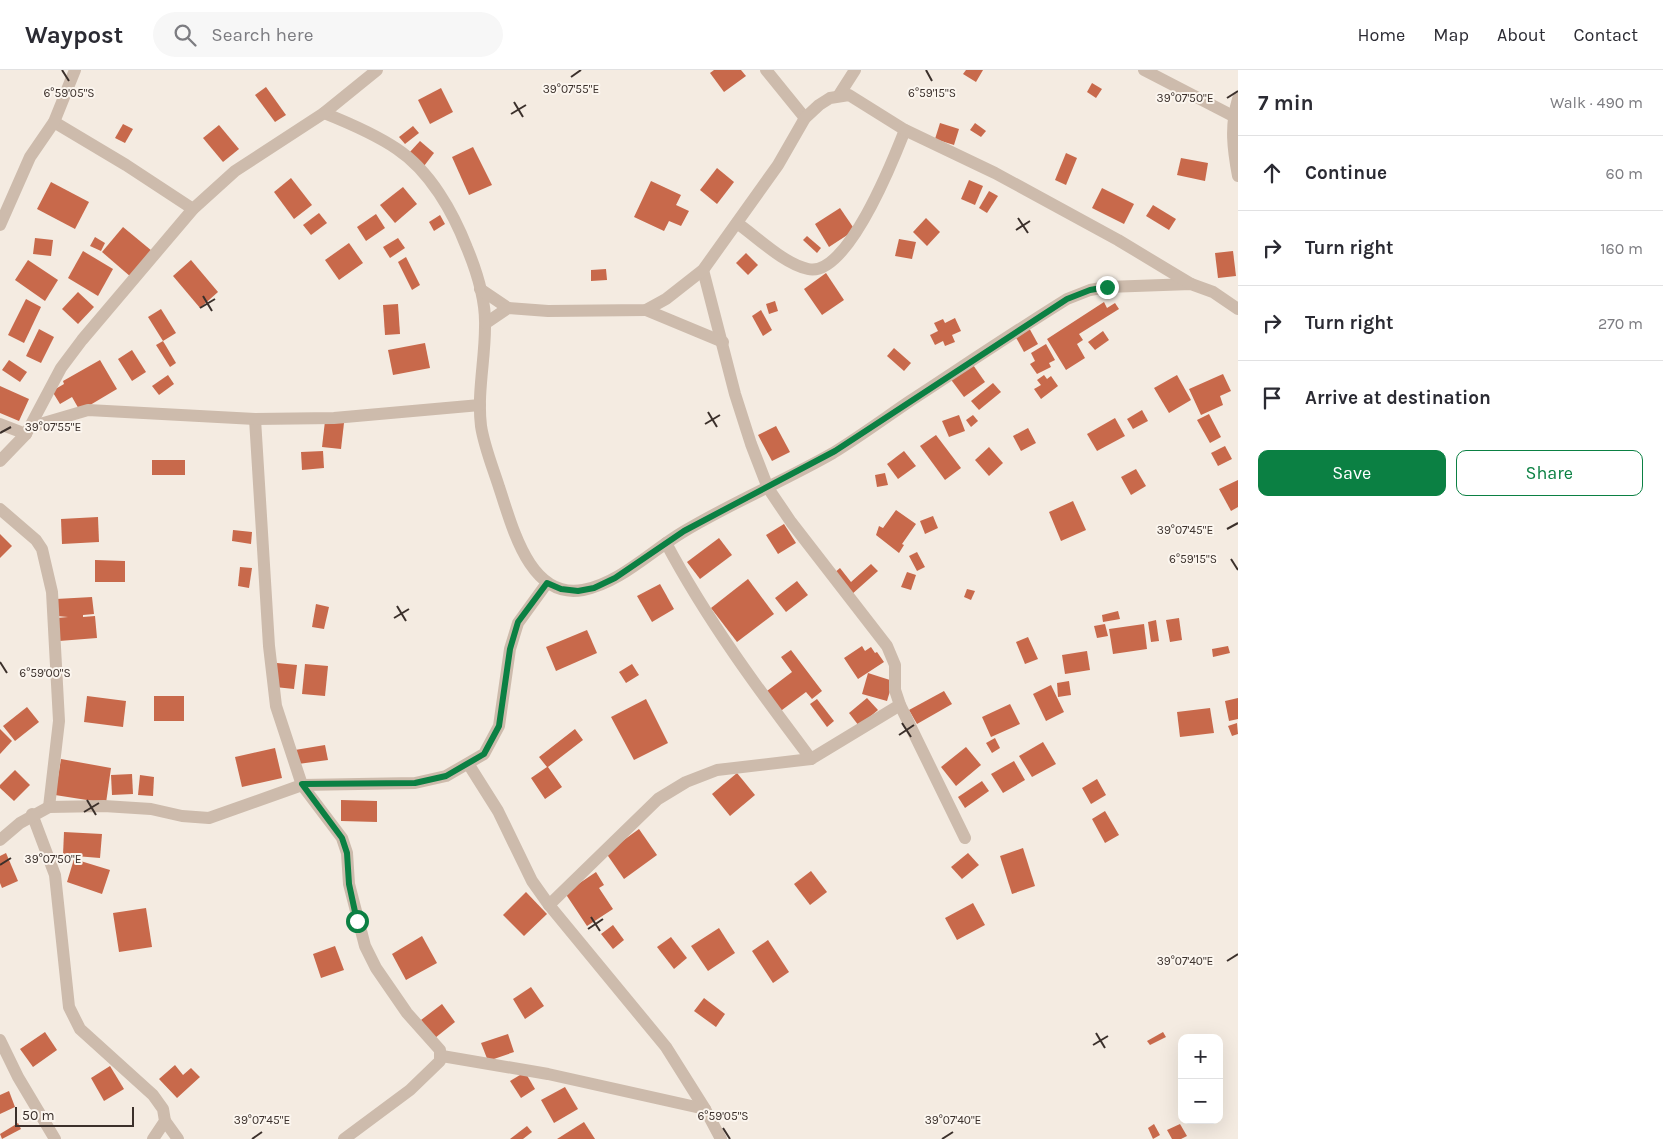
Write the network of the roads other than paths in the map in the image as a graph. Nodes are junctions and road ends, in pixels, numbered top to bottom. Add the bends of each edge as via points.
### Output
1 (75, 70) edge
2 (377, 70) edge
3 (766, 70) edge
4 (855, 70) edge
5 (1144, 70) edge
6 (839, 95) junction
7 (1238, 99) edge
8 (324, 113) junction
9 (1233, 116) junction
10 (805, 118) junction
11 (54, 122) junction
12 (906, 130) junction
13 (1238, 176) edge
14 (193, 209) junction
15 (737, 223) junction
16 (0, 225) edge
17 (703, 270) junction
18 (1191, 284) junction
19 (480, 289) junction
20 (508, 308) junction
21 (1238, 309) edge
22 (646, 310) junction
23 (486, 324) junction
24 (722, 342) junction
25 (480, 405) junction
26 (256, 418) junction
27 (0, 424) edge
28 (28, 430) junction
29 (0, 461) edge
30 (768, 488) junction
31 (0, 509) edge
32 (666, 543) junction
33 (547, 583) junction
34 (900, 705) junction
35 (812, 759) junction
36 (469, 765) junction
37 (302, 784) junction
38 (49, 806) junction
39 (32, 814) junction
40 (965, 838) dead end
41 (0, 840) edge
42 (549, 905) junction
43 (0, 1040) edge
44 (442, 1056) junction
45 (705, 1109) junction
46 (165, 1121) junction
47 (55, 1139) edge
48 (153, 1139) edge
49 (178, 1139) edge
50 (344, 1139) edge
51 (721, 1139) edge

1 - 11 street
2 - 8 street
3 - 10 street
4 - 6 street
5 - 9 street
6 - 10 street via 819,104
6 - 12 street via 849,95
7 - 9 street
8 - 14 street via 235,171
8 - 19 street via 399,150 423,172 449,209 467,248
9 - 13 street via 1232,141
10 - 15 street via 778,165
11 - 14 street
11 - 16 street via 30,157
12 - 15 street via 881,191 860,229 836,257 821,268 810,270 794,264
12 - 18 street via 995,173
14 - 28 street via 77,347
15 - 17 street
17 - 22 street
17 - 24 street
18 - 21 street via 1212,292
18 - 30 street via 1107,287 1067,299 835,451
19 - 20 street
19 - 23 street
20 - 22 street
20 - 23 street
22 - 24 street
23 - 25 street
24 - 30 street via 743,419
25 - 26 street via 334,418
25 - 33 street via 481,427 520,548
26 - 28 street via 88,410
26 - 37 street via 268,646 276,706
27 - 28 street
28 - 29 street
30 - 32 street
30 - 34 street via 887,646 895,666 895,690
31 - 38 street via 42,549 52,592 60,721
32 - 33 street via 615,578 594,588 578,591
32 - 35 street via 729,649
33 - 36 street via 518,622 510,649 499,726 484,754
34 - 35 street
34 - 40 street
35 - 42 street via 717,770 686,782 650,806
36 - 37 street via 446,776 415,783
36 - 42 street via 498,811 532,881
37 - 38 street via 208,818 151,809
37 - 44 street via 342,838 364,946 407,1013
38 - 39 street
39 - 41 street
39 - 46 street via 56,875 69,1007 80,1030 153,1095 163,1109
42 - 45 street via 666,1047
43 - 47 street
44 - 45 street via 548,1074
44 - 50 street via 410,1090
45 - 51 street
46 - 48 street
46 - 49 street

